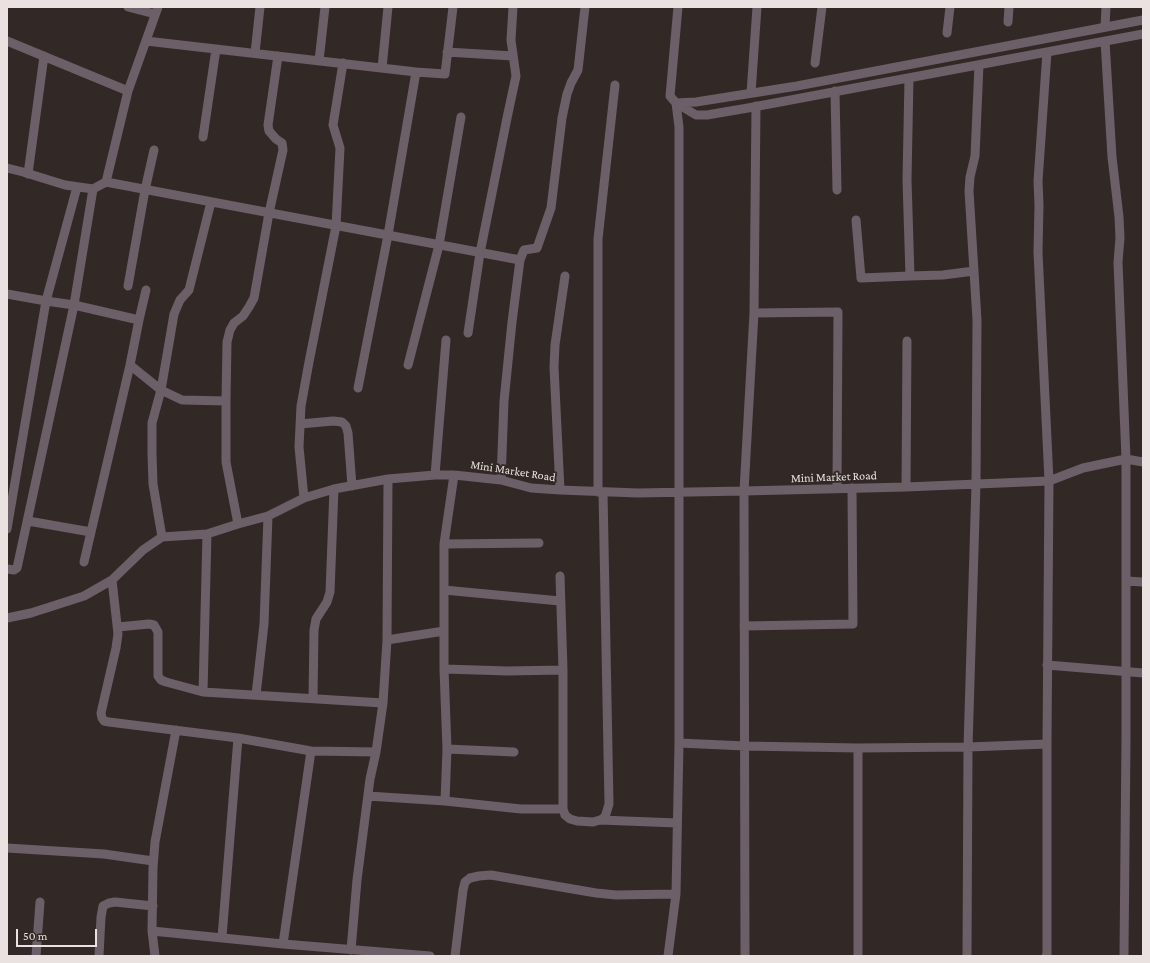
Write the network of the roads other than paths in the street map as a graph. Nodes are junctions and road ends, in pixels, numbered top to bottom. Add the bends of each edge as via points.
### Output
1 (128, 7) edge
2 (260, 7) edge
3 (325, 7) edge
4 (388, 7) edge
5 (452, 7) edge
6 (513, 7) edge
7 (585, 7) edge
8 (678, 7) edge
9 (757, 7) edge
10 (822, 7) edge
11 (950, 7) edge
12 (1009, 7) edge
13 (1106, 7) edge
14 (156, 10) edge
15 (1143, 20) edge
16 (1008, 22) dead end
17 (1105, 27) junction
18 (947, 33) dead end
19 (1143, 34) edge
20 (7, 41) edge
21 (146, 41) junction
22 (1105, 41) junction
23 (216, 49) junction
24 (448, 52) junction
25 (1047, 52) junction
26 (255, 53) junction
27 (44, 56) junction
28 (278, 56) junction
29 (513, 56) junction
30 (319, 60) junction
31 (343, 63) junction
32 (815, 64) dead end
33 (978, 65) junction
34 (382, 68) junction
35 (416, 72) junction
36 (909, 78) junction
37 (615, 86) dead end
38 (128, 91) junction
39 (835, 91) junction
40 (751, 93) junction
41 (676, 104) junction
42 (756, 106) junction
43 (461, 118) dead end
44 (203, 137) dead end
45 (154, 150) dead end
46 (7, 168) edge
47 (28, 174) junction
48 (106, 182) junction
49 (77, 187) junction
50 (93, 189) junction
51 (145, 190) junction
52 (837, 190) dead end
53 (211, 202) junction
54 (269, 213) junction
55 (856, 220) dead end
56 (336, 226) junction
57 (388, 235) junction
58 (439, 245) junction
59 (480, 253) junction
60 (520, 260) junction
61 (974, 271) junction
62 (565, 276) dead end
63 (910, 276) junction
64 (128, 286) dead end
65 (146, 290) dead end
66 (7, 294) edge
67 (46, 301) junction
68 (74, 305) junction
69 (754, 313) junction
70 (139, 320) junction
71 (468, 332) dead end
72 (446, 340) dead end
73 (907, 341) dead end
74 (130, 365) junction
75 (408, 365) dead end
76 (358, 388) dead end
77 (161, 390) junction
78 (226, 402) junction
79 (300, 424) junction
80 (1126, 459) junction
81 (1143, 462) edge
82 (435, 475) junction
83 (454, 475) junction
84 (388, 479) junction
85 (502, 480) junction
86 (1049, 481) junction
87 (976, 484) junction
88 (352, 486) junction
89 (906, 487) junction
90 (837, 488) junction
91 (852, 488) junction
92 (334, 489) junction
93 (560, 490) junction
94 (744, 491) junction
95 (601, 492) junction
96 (678, 492) junction
97 (304, 498) junction
98 (268, 516) junction
99 (28, 521) junction
100 (238, 524) junction
101 (7, 529) edge
102 (91, 532) junction
103 (207, 534) junction
104 (162, 537) junction
105 (539, 543) dead end
106 (444, 544) junction
107 (84, 562) dead end
108 (7, 568) edge
109 (560, 576) dead end
110 (112, 580) junction
111 (1126, 581) junction
112 (1143, 582) edge
113 (444, 590) junction
114 (560, 601) junction
115 (7, 618) edge
116 (118, 626) junction
117 (744, 626) junction
118 (444, 631) junction
119 (387, 640) junction
120 (1047, 665) junction
121 (444, 669) junction
122 (562, 670) junction
123 (1126, 672) junction
124 (1143, 673) edge
125 (203, 692) junction
126 (256, 695) junction
127 (313, 698) junction
128 (383, 703) junction
129 (176, 730) junction
130 (238, 738) junction
131 (678, 743) junction
132 (1047, 744) junction
133 (745, 746) junction
134 (968, 747) junction
135 (858, 748) junction
136 (447, 749) junction
137 (311, 751) junction
138 (376, 752) junction
139 (514, 752) dead end
140 (368, 796) junction
141 (445, 801) junction
142 (563, 809) junction
143 (600, 820) junction
144 (677, 823) junction
145 (7, 848) edge
146 (153, 861) junction
147 (676, 894) junction
148 (40, 902) dead end
149 (152, 906) junction
150 (152, 930) junction
151 (222, 937) junction
152 (283, 944) junction
153 (351, 950) junction
154 (36, 956) edge
155 (99, 956) edge
156 (155, 956) edge
157 (430, 956) edge
158 (455, 956) edge
159 (668, 956) edge
160 (745, 956) edge
161 (858, 956) edge
162 (967, 956) edge
163 (1046, 956) edge
164 (1124, 956) edge

1 - 14 street
2 - 26 street
3 - 30 street
4 - 34 street
5 - 24 street
6 - 29 street
7 - 60 street via 578,70 567,94 562,118 551,208 537,248 524,250
8 - 41 street via 670,96
9 - 40 street
10 - 32 street
11 - 18 street
12 - 16 street
13 - 17 street
14 - 21 street
15 - 17 street
17 - 40 street
19 - 22 street
20 - 27 street
21 - 23 street
21 - 38 street
22 - 25 street
22 - 80 street via 1112,157 1119,218 1118,262
23 - 26 street
23 - 44 street
24 - 29 street
24 - 35 street via 445,74
25 - 33 street
25 - 86 street via 1038,181 1038,252
26 - 28 street
27 - 38 street
27 - 47 street
28 - 30 street
28 - 54 street via 268,125 269,131 282,143 283,150
29 - 59 street via 516,76
30 - 31 street
31 - 34 street
31 - 56 street via 332,125 340,148
33 - 36 street
33 - 61 street via 975,156 969,191
34 - 35 street
35 - 57 street
36 - 39 street
36 - 63 street via 907,180
37 - 95 street via 598,239
38 - 48 street
39 - 42 street
39 - 52 street
40 - 41 street
41 - 42 street via 696,115
41 - 96 street via 679,127
42 - 69 street
43 - 58 street
45 - 51 street
46 - 47 street
47 - 49 street via 65,186
48 - 50 street
48 - 51 street
49 - 50 street
49 - 67 street
50 - 68 street
51 - 53 street
51 - 64 street
53 - 54 street
53 - 77 street via 189,290 180,300 174,314
54 - 56 street
54 - 78 street via 254,298 243,316 234,323 227,342
55 - 63 street via 861,278
56 - 57 street
56 - 79 street via 309,362
57 - 58 street
57 - 76 street
58 - 59 street
58 - 75 street
59 - 60 street
59 - 71 street
60 - 85 street via 504,401
61 - 63 street
61 - 87 street via 977,320
62 - 93 street via 554,367
65 - 70 street
66 - 67 street
67 - 68 street
67 - 101 street
68 - 70 street
68 - 99 street
69 - 90 street via 838,312
69 - 94 street
70 - 74 street
72 - 82 street
73 - 89 street
74 - 77 street
74 - 102 street
77 - 78 street via 182,400
77 - 104 street via 152,423 152,454 153,484
78 - 100 street via 226,462
79 - 88 street via 333,421 342,422 346,426
79 - 97 street via 299,447
80 - 81 street
80 - 86 street, Mini Market Road via 1083,468
80 - 111 street
82 - 83 street, Mini Market Road
82 - 84 street, Mini Market Road
83 - 85 street, Mini Market Road
83 - 106 street
84 - 88 street, Mini Market Road
84 - 119 street
85 - 93 street, Mini Market Road via 531,488
86 - 87 street, Mini Market Road
86 - 120 street
87 - 89 street, Mini Market Road
87 - 134 street
88 - 92 street, Mini Market Road
89 - 91 street, Mini Market Road
90 - 91 street, Mini Market Road
90 - 94 street, Mini Market Road
91 - 117 street via 853,624
92 - 97 street, Mini Market Road
92 - 127 street via 330,592 316,619 314,630
93 - 95 street, Mini Market Road
94 - 96 street, Mini Market Road
94 - 117 street
95 - 96 street, Mini Market Road
95 - 143 street via 609,804 604,818
96 - 131 street
97 - 98 street, Mini Market Road
98 - 100 street, Mini Market Road
98 - 126 street via 264,624
99 - 102 street
99 - 108 street via 18,568
100 - 103 street, Mini Market Road
102 - 107 street
103 - 104 street, Mini Market Road
103 - 125 street
104 - 110 street via 143,550
105 - 106 street
106 - 113 street
109 - 114 street
110 - 115 street via 84,596
110 - 116 street
111 - 112 street
111 - 123 street
113 - 114 street
113 - 118 street
114 - 122 street
116 - 125 street via 154,625 158,632 158,676 166,682
116 - 129 street via 102,718 109,722
117 - 133 street
118 - 119 street
118 - 121 street
119 - 128 street
120 - 123 street
120 - 132 street
121 - 122 street
121 - 136 street
122 - 142 street
123 - 124 street
123 - 164 street
125 - 126 street
126 - 127 street
127 - 128 street
128 - 138 street
129 - 130 street
129 - 146 street
130 - 137 street
130 - 151 street
131 - 133 street
131 - 144 street
132 - 134 street
132 - 163 street
133 - 135 street
133 - 160 street
134 - 135 street
134 - 162 street
135 - 161 street
136 - 139 street
136 - 141 street
137 - 138 street
137 - 152 street
138 - 140 street
140 - 141 street
140 - 153 street
141 - 142 street via 521,809
142 - 143 street via 570,819 593,822
143 - 144 street
144 - 147 street
145 - 146 street via 104,854
146 - 149 street
147 - 158 street via 616,895 491,875 470,878 465,882 463,890
147 - 159 street
148 - 154 street
149 - 150 street
149 - 155 street via 115,902 103,906
150 - 151 street
150 - 156 street
151 - 152 street
152 - 153 street
153 - 157 street

